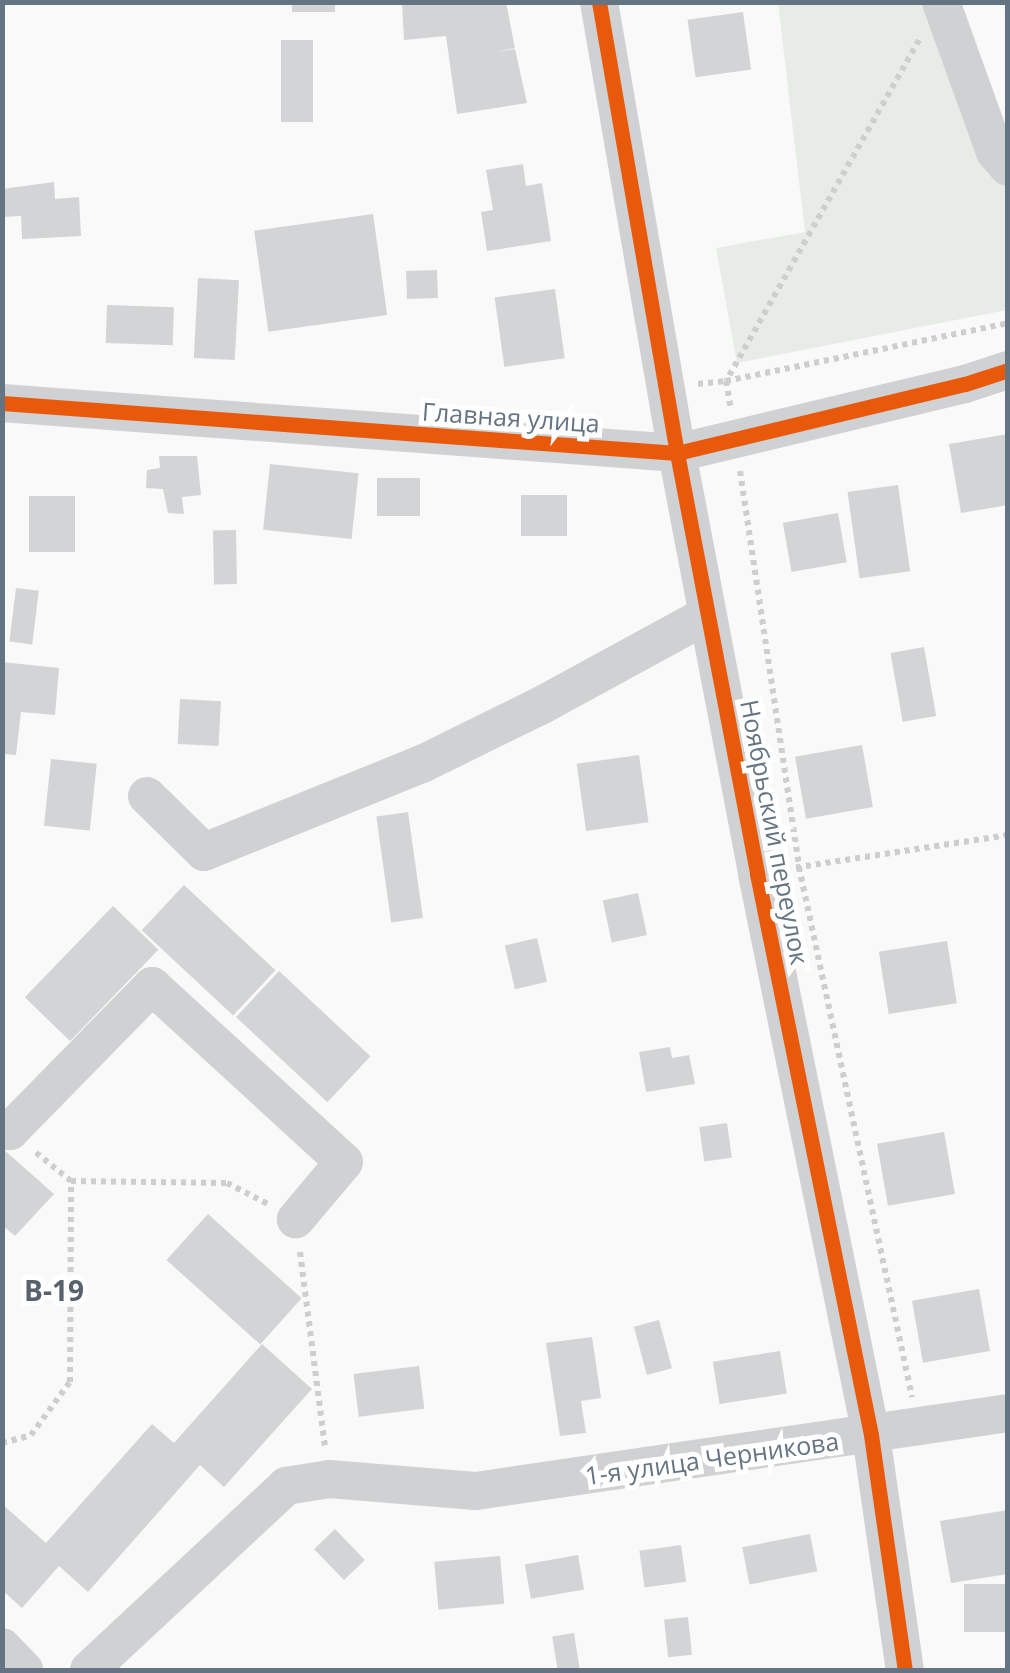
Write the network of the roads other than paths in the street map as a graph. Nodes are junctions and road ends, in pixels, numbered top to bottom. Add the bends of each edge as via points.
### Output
1 (599, 2) edge
2 (942, 2) edge
3 (1008, 168) edge
4 (1008, 370) edge
5 (2, 403) edge
6 (676, 453) junction
7 (708, 615) junction
8 (147, 796) dead end
9 (6, 1129) edge
10 (296, 1219) road end
11 (1008, 1413) edge
12 (872, 1435) junction
13 (2, 1647) edge
14 (24, 1670) edge
15 (89, 1670) edge
16 (905, 1670) edge

1 - 6 street, Ноябрьский переулок
2 - 3 street via 994,152
4 - 6 street, Главная улица
5 - 6 street, Главная улица
6 - 7 street, Ноябрьский переулок
7 - 8 street via 422,764 204,852
7 - 12 street, Ноябрьский переулок
9 - 10 street via 152,986 344,1162
11 - 12 street, 1-я улица Черникова
12 - 15 street, 1-я улица Черникова via 476,1491 329,1479 286,1486
12 - 16 street, Ноябрьский переулок
13 - 14 street

